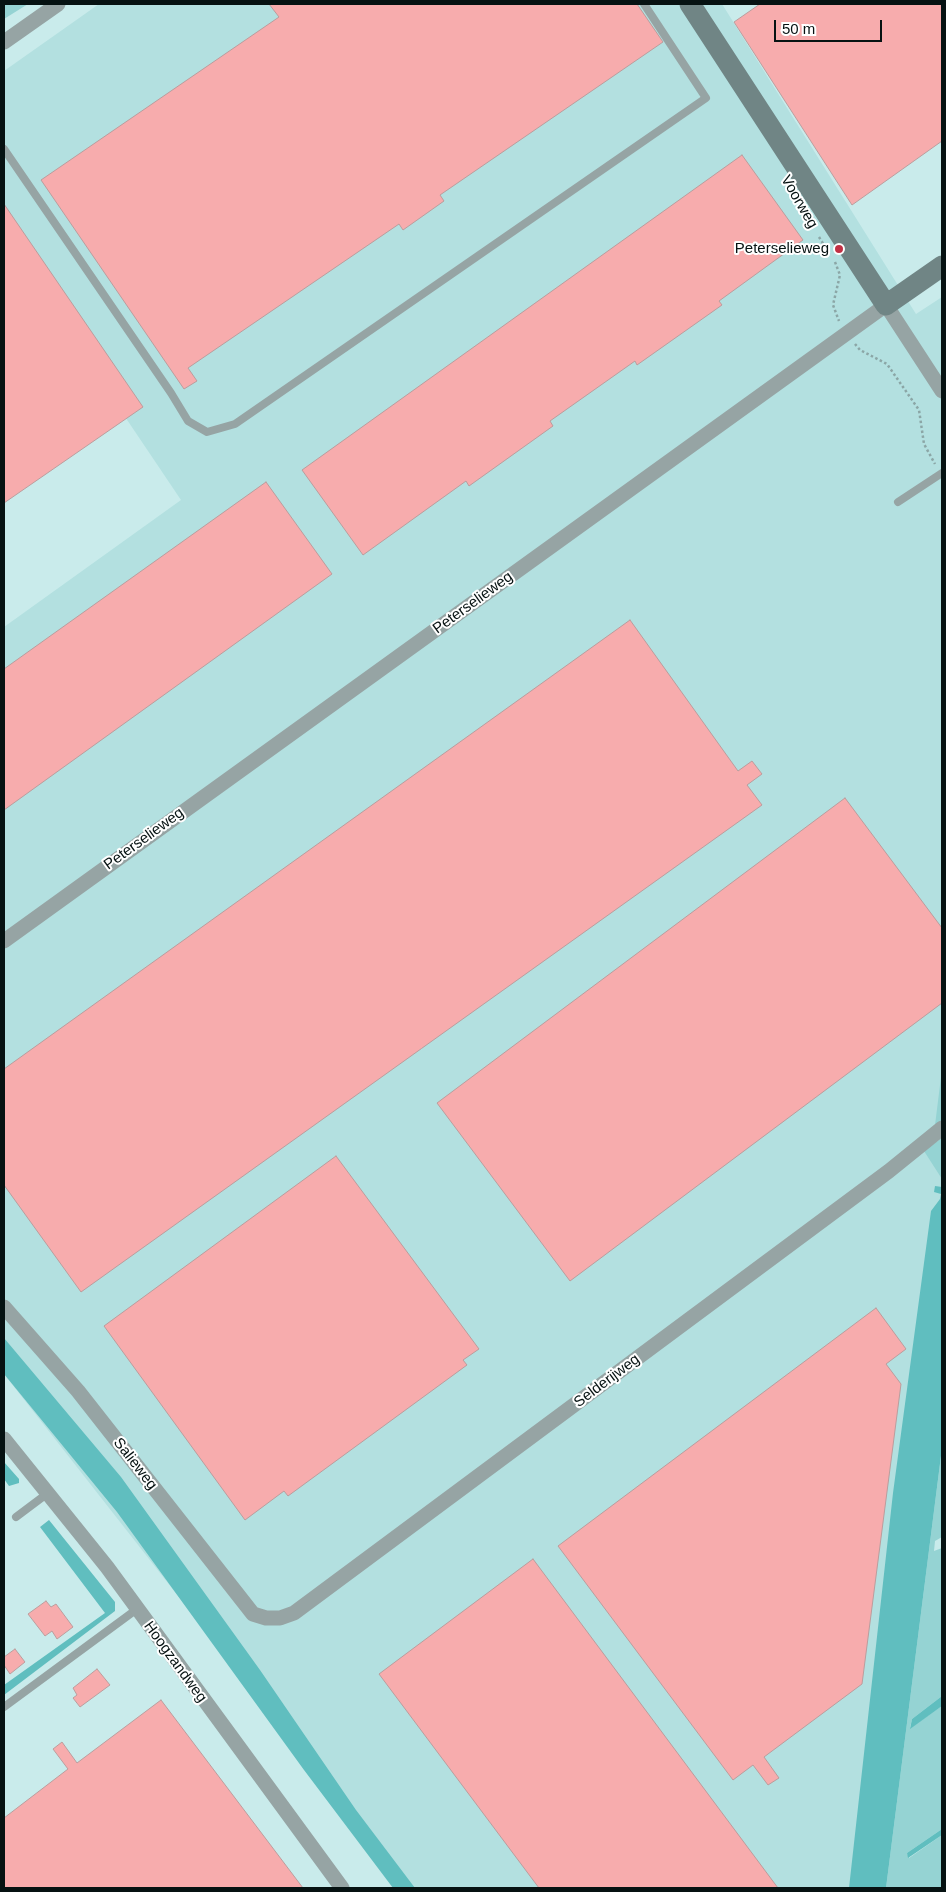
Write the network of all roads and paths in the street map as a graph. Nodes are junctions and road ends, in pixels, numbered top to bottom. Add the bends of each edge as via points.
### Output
1 (58, 4) edge
2 (644, 4) edge
3 (690, 4) edge
4 (4, 42) edge
5 (4, 149) edge
6 (818, 235) dead end
7 (942, 266) edge
8 (886, 305) junction
9 (846, 333) junction
10 (942, 391) edge
11 (942, 473) edge
12 (898, 502) dead end
13 (4, 940) edge
14 (942, 1128) edge
15 (4, 1307) edge
16 (4, 1439) edge
17 (48, 1493) junction
18 (16, 1516) dead end
19 (137, 1609) junction
20 (266, 1618) joint
21 (4, 1708) edge
22 (342, 1888) edge

1 - 4 street
2 - 5 lane via 706,98 235,424 206,432 188,421
3 - 8 street, Voorweg
6 - 9 path, Voorweg via 840,275 833,305
7 - 8 street, Peterselieweg
8 - 9 street, Peterselieweg
8 - 10 street, Voorweg
9 - 11 path, Voorweg via 860,350 887,364 919,410 924,444
9 - 13 street, Peterselieweg
11 - 12 lane
14 - 20 street, Selderijweg via 889,1171 294,1613
15 - 20 street, Salieweg via 78,1391 253,1614
16 - 17 street, Hoogzandweg
17 - 18 lane
17 - 19 street, Hoogzandweg
19 - 21 lane
19 - 22 street, Hoogzandweg

